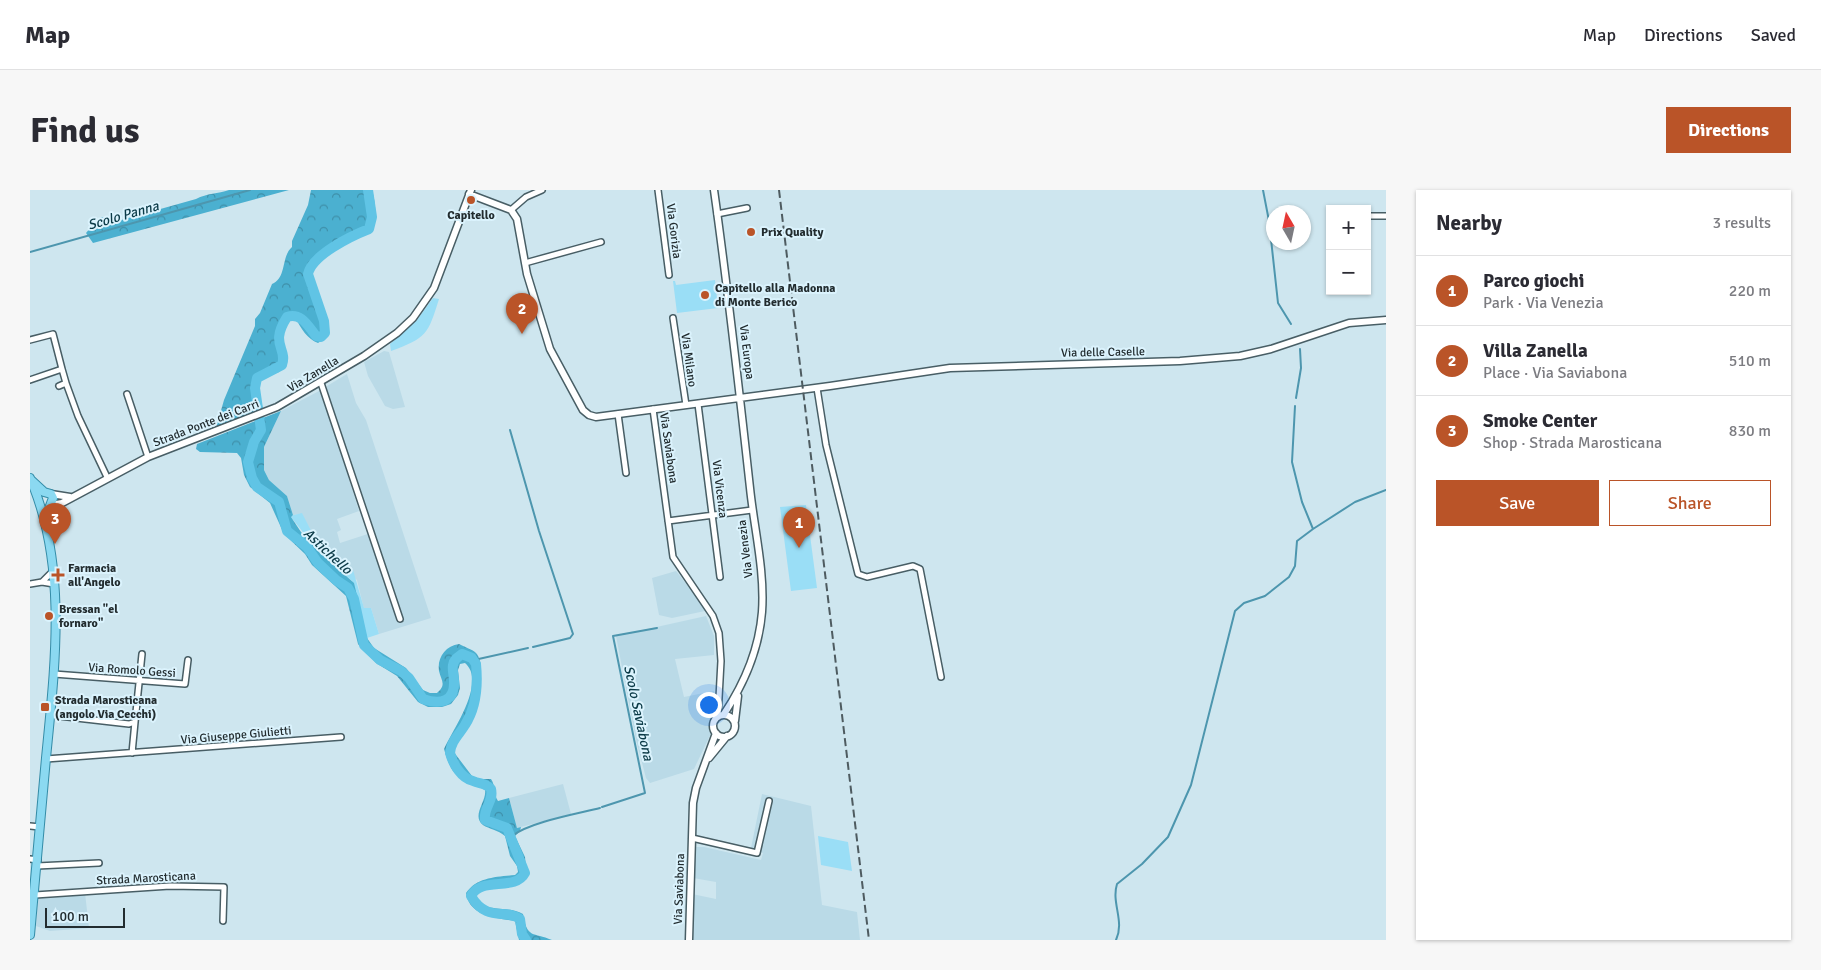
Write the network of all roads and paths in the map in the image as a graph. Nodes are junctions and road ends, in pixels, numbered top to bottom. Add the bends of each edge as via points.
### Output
1 (542, 190) edge
2 (658, 190) edge
3 (714, 190) edge
4 (469, 191) edge
5 (747, 208) dead end
6 (511, 210) junction
7 (717, 214) junction
8 (1371, 216) edge
9 (1386, 216) edge
10 (601, 242) dead end
11 (525, 263) junction
12 (669, 275) dead end
13 (673, 318) dead end
14 (1386, 320) edge
15 (30, 340) edge
16 (62, 369) junction
17 (30, 380) edge
18 (66, 383) junction
19 (321, 383) junction
20 (59, 386) dead end
21 (817, 388) junction
22 (127, 394) dead end
23 (741, 398) junction
24 (698, 404) junction
25 (686, 405) junction
26 (273, 409) joint
27 (653, 409) junction
28 (618, 414) junction
29 (148, 457) junction
30 (626, 473) dead end
31 (107, 478) junction
32 (31, 479) edge
33 (48, 493) junction
34 (72, 496) junction
35 (38, 502) junction
36 (50, 506) junction
37 (752, 510) junction
38 (713, 516) junction
39 (44, 520) junction
40 (668, 521) junction
41 (53, 571) junction
42 (720, 577) dead end
43 (42, 582) junction
44 (30, 584) edge
45 (54, 584) junction
46 (400, 619) dead end
47 (142, 654) dead end
48 (188, 660) dead end
49 (54, 674) junction
50 (941, 677) dead end
51 (139, 681) junction
52 (738, 694) junction
53 (50, 715) junction
54 (721, 715) junction
55 (135, 722) junction
56 (735, 722) junction
57 (716, 733) junction
58 (727, 736) junction
59 (341, 737) dead end
60 (132, 753) junction
61 (46, 760) junction
62 (705, 763) junction
63 (769, 801) dead end
64 (30, 826) edge
65 (40, 827) junction
66 (692, 838) junction
67 (35, 862) edge
68 (99, 863) dead end
69 (35, 894) junction
70 (223, 921) dead end
71 (30, 933) edge
72 (689, 940) edge

1 - 6 street via 526,197
2 - 12 street, Via Gorizia
3 - 7 street, Via Europa
4 - 6 street
4 - 19 street, Via Zanella via 434,288 414,318 364,356
5 - 7 street
6 - 11 street, Via Saviabona via 517,218
7 - 23 street, Via Europa
8 - 9 street
10 - 11 street
11 - 28 street, Via Saviabona via 550,349 583,410 596,417
13 - 25 street, Via Milano
14 - 21 street, Via delle Caselle via 1349,323 1240,356 1171,362 971,366
15 - 16 street via 53,334
16 - 17 street
16 - 18 street
18 - 20 street
18 - 31 street
19 - 26 street, Via Zanella
19 - 46 street
21 - 23 street, Via delle Caselle
21 - 50 street via 826,444 858,574 867,577 913,566 920,569
22 - 29 street, Strada Ponte dei Carri
23 - 24 street, Via delle Caselle
23 - 37 street, Via Venezia
24 - 25 street, Via delle Caselle
24 - 38 street, Via Vicenza
25 - 27 street, Via delle Caselle
26 - 29 street, Strada Ponte dei Carri
27 - 28 street, Via Saviabona
27 - 40 street, Via Saviabona
28 - 30 street
29 - 31 street, Strada Ponte dei Carri
31 - 34 street, Strada Ponte dei Carri
32 - 33 main road
32 - 35 main road
33 - 34 street via 67,498
33 - 35 main road via 38,496
33 - 36 main road via 53,501
34 - 36 street, Strada Ponte dei Carri
35 - 36 main road
35 - 39 main road
36 - 39 main road
37 - 38 street
37 - 52 street, Via Venezia via 762,612 757,642
38 - 40 street
38 - 42 street, Via Vicenza
39 - 41 main road
40 - 54 street, Via Saviabona via 673,556 711,613 718,632
41 - 43 street
41 - 45 main road
43 - 44 street
43 - 45 street
45 - 49 main road
47 - 51 street
48 - 51 street, Via Romolo Gessi via 185,684
49 - 51 street, Via Romolo Gessi
49 - 53 main road
51 - 55 street
52 - 54 street, Via Venezia
52 - 56 street, Via Venezia
53 - 55 street
53 - 61 main road
54 - 56 street via 731,716
54 - 57 street, Via Saviabona via 713,725
55 - 60 street
56 - 58 street via 733,732
57 - 58 street
57 - 62 street, Via Saviabona
58 - 62 street
59 - 60 street, Via Giuseppe Giulietti
60 - 61 street, Via Giuseppe Giulietti
61 - 65 main road
62 - 66 street, Via Saviabona via 696,788
63 - 66 street, Via Saviabona via 757,853
64 - 65 street
65 - 67 main road
66 - 72 street, Via Saviabona
67 - 68 street, Strada Marosticana
67 - 69 main road
69 - 70 street, Strada Marosticana via 170,886 224,887
69 - 71 main road

